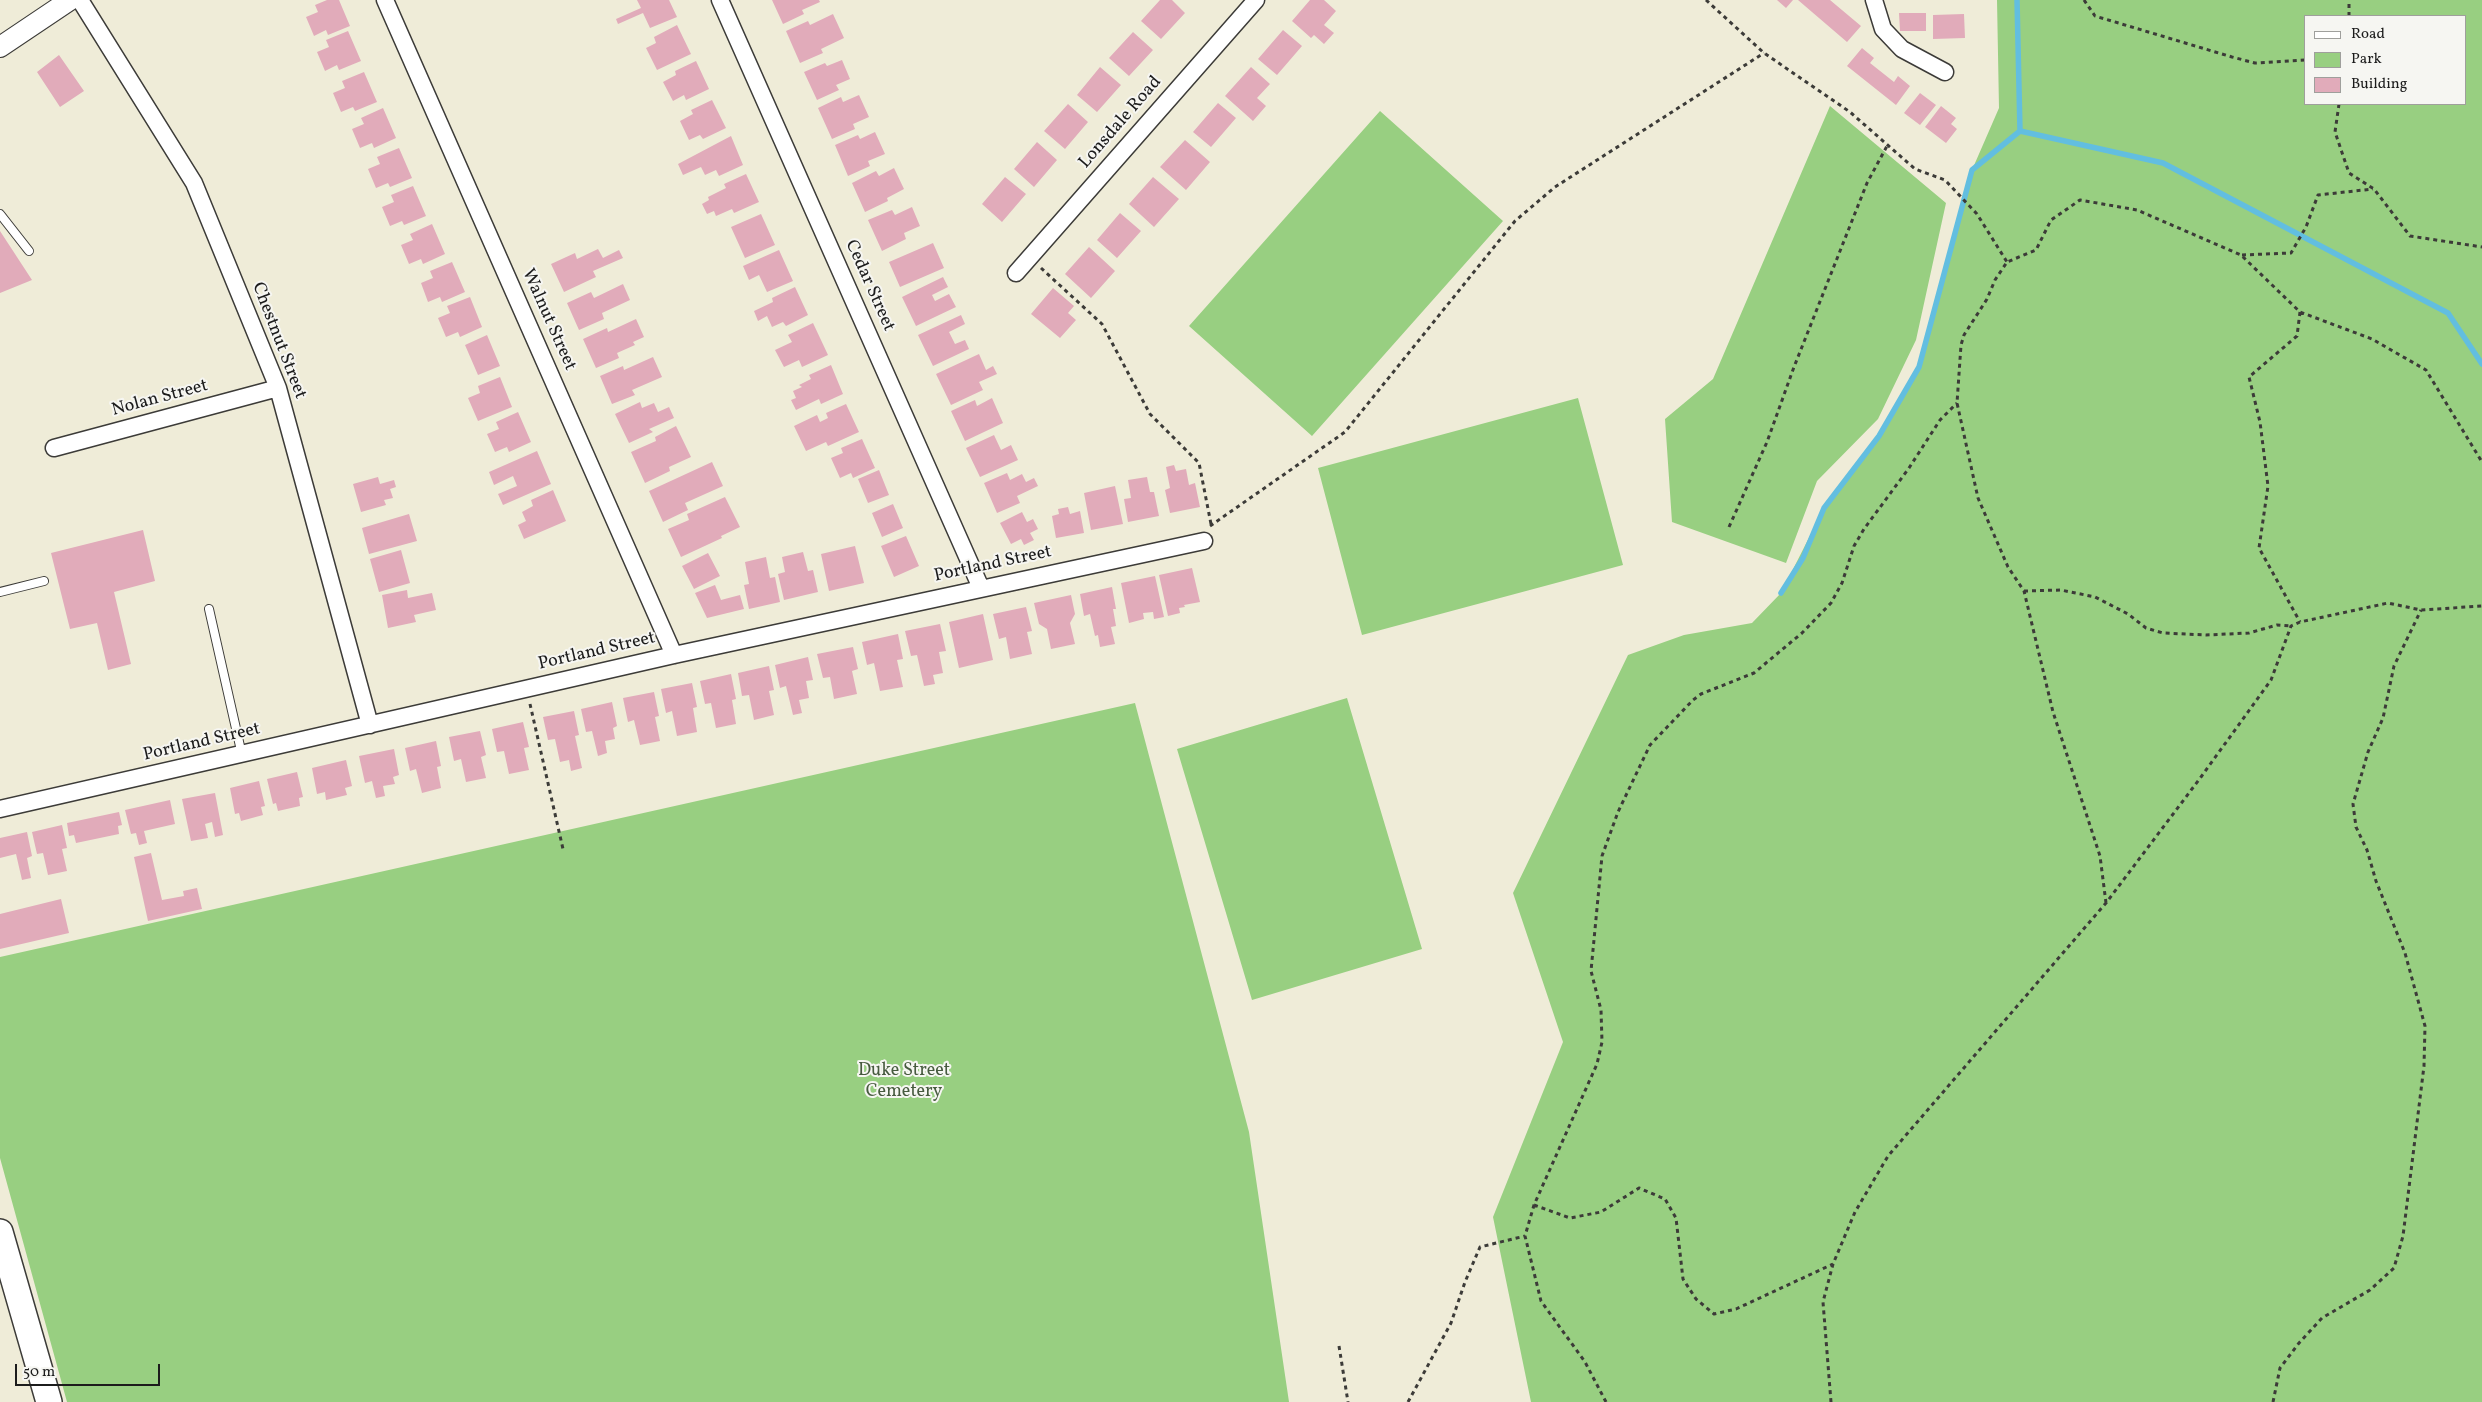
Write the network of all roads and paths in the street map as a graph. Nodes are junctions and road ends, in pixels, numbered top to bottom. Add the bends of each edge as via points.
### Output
1 (70, 0) edge
2 (80, 0) edge
3 (385, 0) edge
4 (720, 0) edge
5 (1256, 0) edge
6 (1706, 0) edge
7 (1874, 0) edge
8 (2084, 0) edge
9 (2349, 0) edge
10 (2349, 15) edge
11 (0, 47) edge
12 (1764, 53) junction
13 (2304, 60) edge
14 (1945, 72) dead end
15 (2339, 105) edge
16 (1887, 146) junction
17 (2374, 189) junction
18 (0, 214) edge
19 (2482, 247) edge
20 (29, 251) dead end
21 (2241, 255) junction
22 (1029, 257) junction
23 (2007, 262) junction
24 (1016, 273) dead end
25 (2300, 312) junction
26 (278, 388) junction
27 (1957, 403) junction
28 (54, 448) dead end
29 (2482, 462) edge
30 (1729, 526) dead end
31 (1204, 540) dead end
32 (44, 581) dead end
33 (981, 588) junction
34 (2024, 591) junction
35 (0, 592) edge
36 (2482, 606) edge
37 (210, 609) dead end
38 (2421, 610) junction
39 (2300, 622) junction
40 (2291, 626) junction
41 (674, 655) junction
42 (526, 689) junction
43 (370, 725) junction
44 (242, 756) junction
45 (0, 809) edge
46 (563, 849) dead end
47 (2106, 903) junction
48 (1534, 1205) junction
49 (0, 1232) edge
50 (1525, 1236) junction
51 (1833, 1264) junction
52 (5, 1273) edge
53 (1338, 1346) dead end
54 (49, 1402) edge
55 (1348, 1402) edge
56 (1408, 1402) edge
57 (1606, 1402) edge
58 (1831, 1402) edge
59 (2273, 1402) edge

1 - 11 street
2 - 26 street, Chestnut Street via 194,183
3 - 41 street, Walnut Street
4 - 33 street, Cedar Street
5 - 22 street, Lonsdale Road
6 - 12 path
7 - 14 street via 1883,29 1902,49
8 - 13 path via 2094,16 2232,57 2255,63
9 - 10 path
12 - 16 path via 1850,112
12 - 22 path via 1548,192 1515,221 1345,432 1211,524 1199,462 1150,414 1102,324
15 - 17 path via 2335,132 2349,173
16 - 23 path via 1915,169 1945,180 1977,214
16 - 30 path via 1864,191 1767,442
17 - 19 path via 2410,236
17 - 21 path via 2318,195 2306,228 2291,253
18 - 20 lane
21 - 23 path via 2137,210 2080,200 2051,220 2036,250
21 - 25 path
22 - 24 street, Lonsdale Road
23 - 27 path via 1960,345
25 - 29 path via 2372,339 2426,370
25 - 39 path via 2297,336 2249,377 2260,422 2268,486 2259,548
26 - 28 street, Nolan Street
26 - 43 street, Chestnut Street
27 - 34 path via 1978,498 2008,567
27 - 48 path via 1928,436 1864,529 1831,603 1802,633 1754,672 1693,700 1650,746 1618,812 1602,856 1591,958 1603,1023 1597,1064
31 - 33 street, Portland Street
32 - 35 lane
33 - 41 street, Portland Street
34 - 40 path via 2061,590 2095,597 2128,614 2146,628 2163,633 2249,633 2277,625
34 - 47 path via 2053,712 2100,856
36 - 38 path
37 - 44 lane
38 - 39 path via 2388,603
38 - 59 path via 2394,666 2384,718 2368,752 2353,804 2356,827 2404,953 2425,1026 2424,1066 2403,1236 2394,1268 2370,1290 2322,1318 2299,1343 2280,1368
39 - 40 path
40 - 47 path via 2270,680
41 - 42 street, Portland Street
42 - 43 street, Portland Street
42 - 46 path
43 - 44 street, Portland Street
44 - 45 street, Portland Street
47 - 51 path via 1888,1156 1854,1212
48 - 50 path
48 - 51 path via 1570,1218 1601,1212 1639,1188 1665,1199 1676,1218 1683,1278 1696,1299 1714,1314 1736,1309
49 - 52 main road
50 - 56 path via 1480,1247 1451,1323
50 - 57 path via 1542,1301 1585,1362
51 - 58 path via 1823,1302
52 - 54 main road
53 - 55 path

